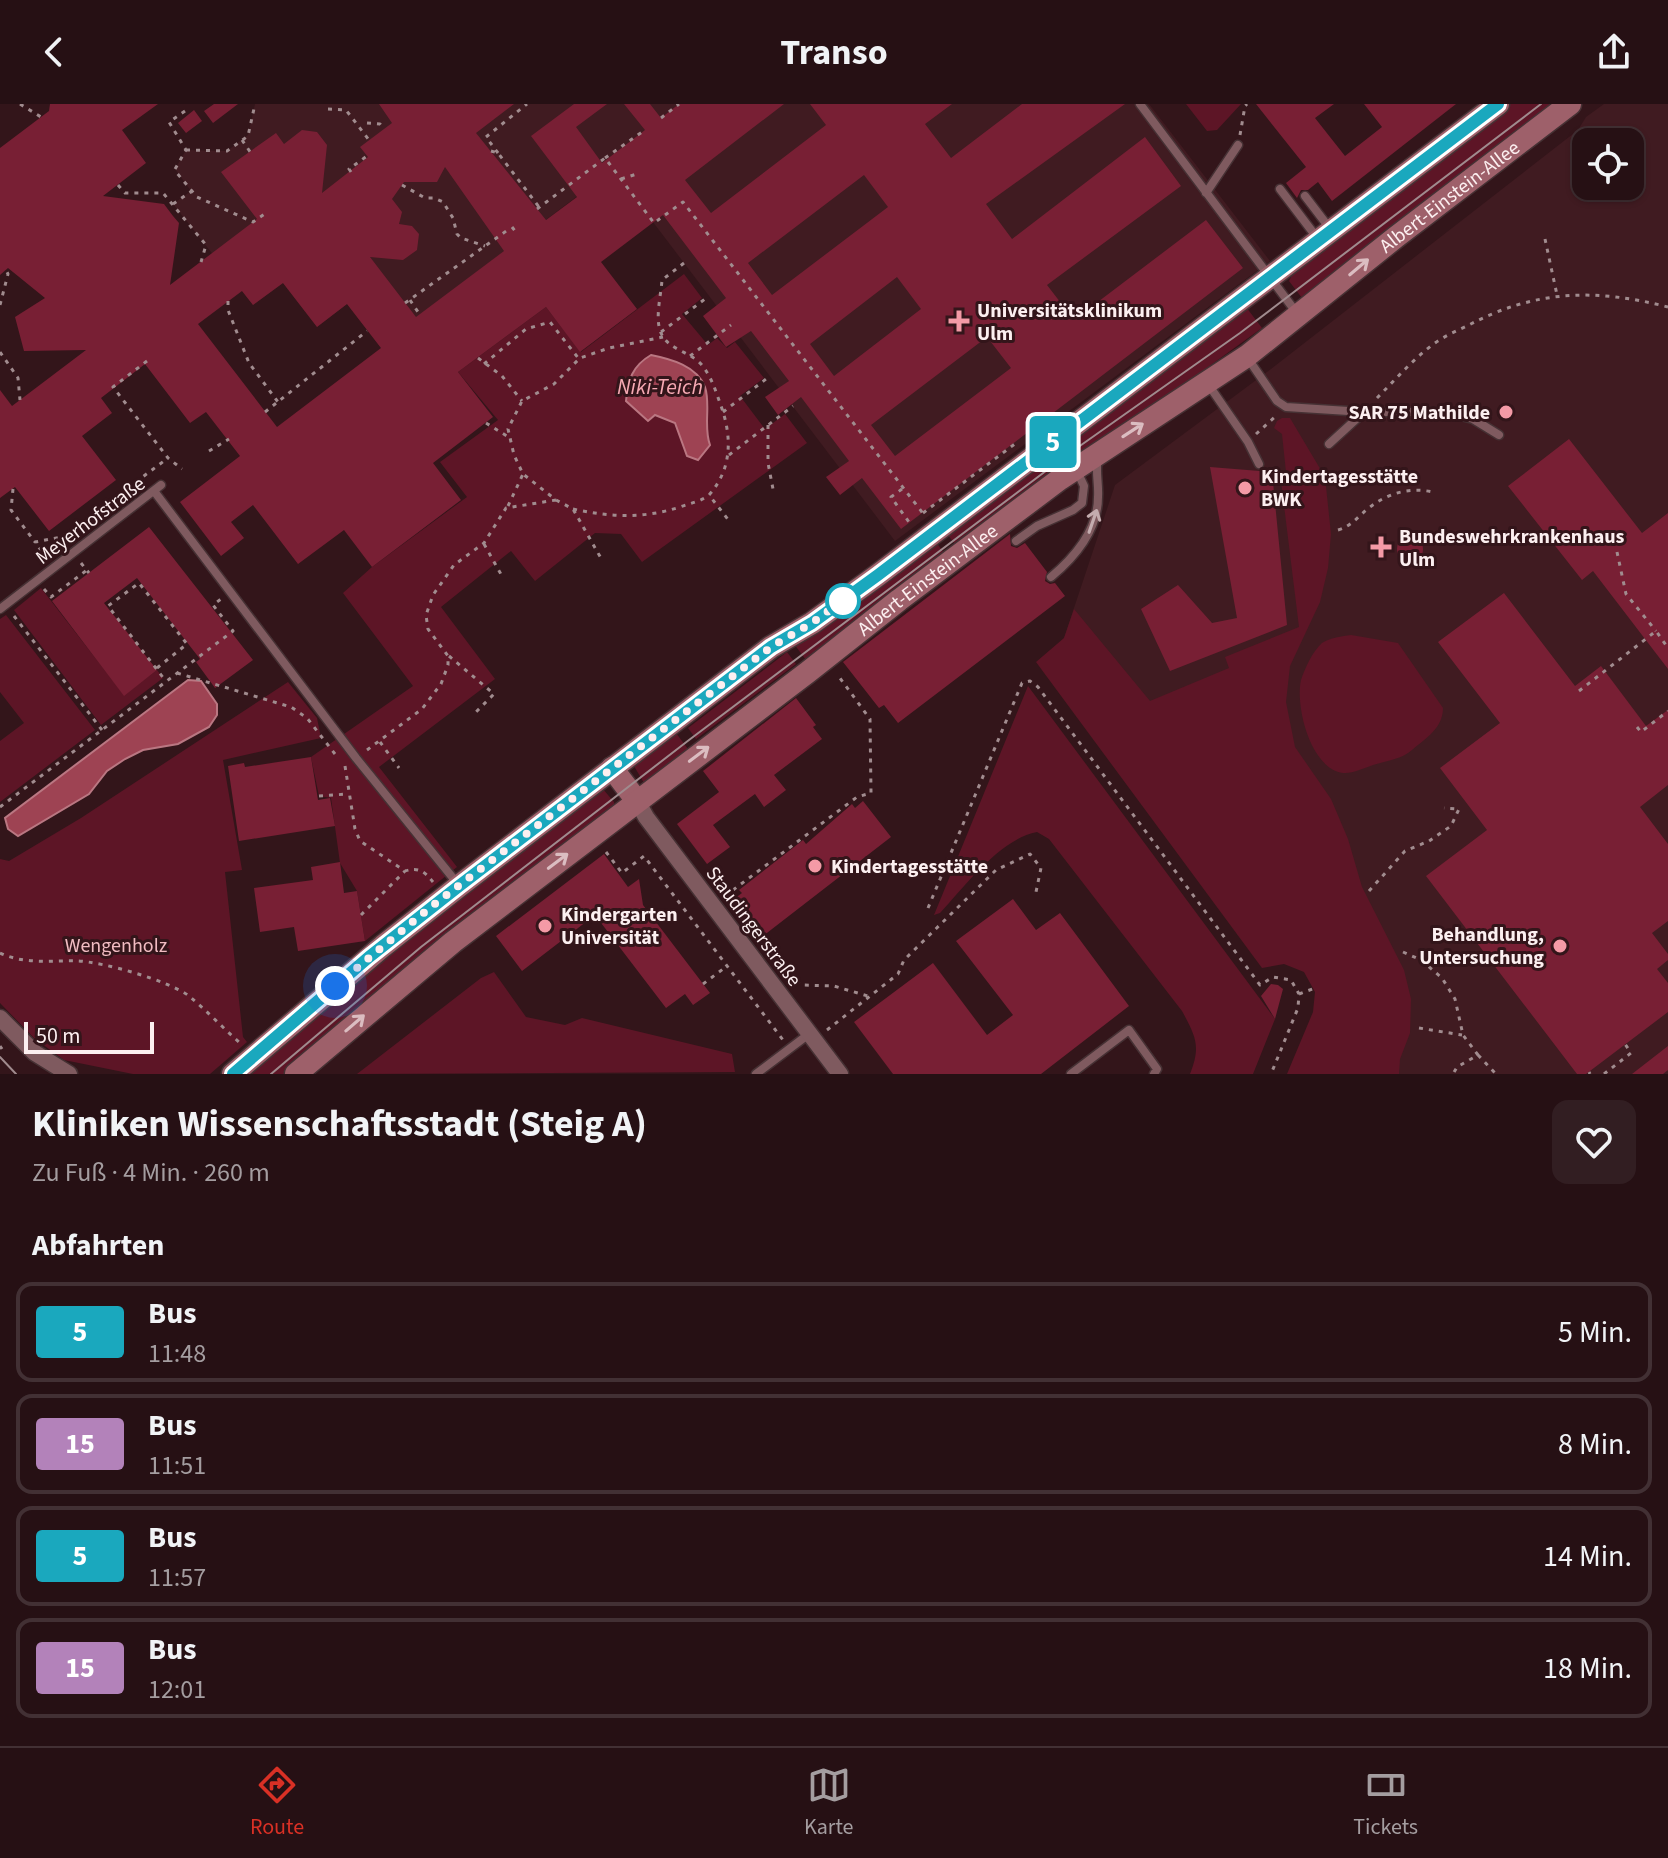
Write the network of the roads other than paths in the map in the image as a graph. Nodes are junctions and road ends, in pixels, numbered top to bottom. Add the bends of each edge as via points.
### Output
1 (1140, 104) edge
2 (1498, 104) edge
3 (1570, 104) edge
4 (1238, 145) road end
5 (1280, 189) dead end
6 (1206, 193) junction
7 (1305, 196) dead end
8 (1325, 235) junction
9 (1270, 277) junction
10 (1299, 316) junction
11 (1247, 356) junction
12 (1208, 384) junction
13 (1364, 412) junction
14 (1499, 435) dead end
15 (1329, 444) dead end
16 (1101, 451) junction
17 (1259, 464) dead end
18 (1075, 469) junction
19 (1016, 541) dead end
20 (1051, 577) dead end
21 (2, 604) edge
22 (612, 768) junction
23 (637, 801) junction
24 (448, 887) junction
25 (0, 1018) edge
26 (812, 1037) junction
27 (35, 1053) junction
28 (49, 1074) edge
29 (69, 1074) edge
30 (233, 1074) edge
31 (296, 1074) edge
32 (756, 1074) edge
33 (840, 1074) edge
34 (1071, 1074) edge
35 (1154, 1074) edge

1 - 6 lane
2 - 8 street, Albert-Einstein-Allee
10 -> 3 street, Albert-Einstein-Allee
4 - 6 lane
5 - 8 lane
6 - 9 lane
7 - 8 lane
8 - 9 street, Albert-Einstein-Allee
9 - 10 lane
9 - 22 street, Albert-Einstein-Allee
10 - 11 street, Albert-Einstein-Allee
11 - 12 street, Albert-Einstein-Allee
11 - 13 lane via 1286,407
16 -> 12 street, Albert-Einstein-Allee
12 - 17 lane
13 - 14 lane via 1446,412 1473,419
13 - 15 lane
16 - 18 street, Albert-Einstein-Allee
20 -> 16 lane via 1091,529 1098,506
18 - 19 lane via 1084,486 1082,503
23 -> 18 street, Albert-Einstein-Allee
21 - 24 lane, Meyerhofstraße via 158,488
22 - 23 street
22 - 24 street, Albert-Einstein-Allee
23 - 26 street, Staudingerstraße
31 -> 23 street, Albert-Einstein-Allee via 442,951
24 - 30 street, Albert-Einstein-Allee
25 - 27 street
26 - 32 lane
26 - 33 street, Staudingerstraße
27 - 28 street
27 - 29 street
34 - 35 lane via 1129,1030 1157,1069

